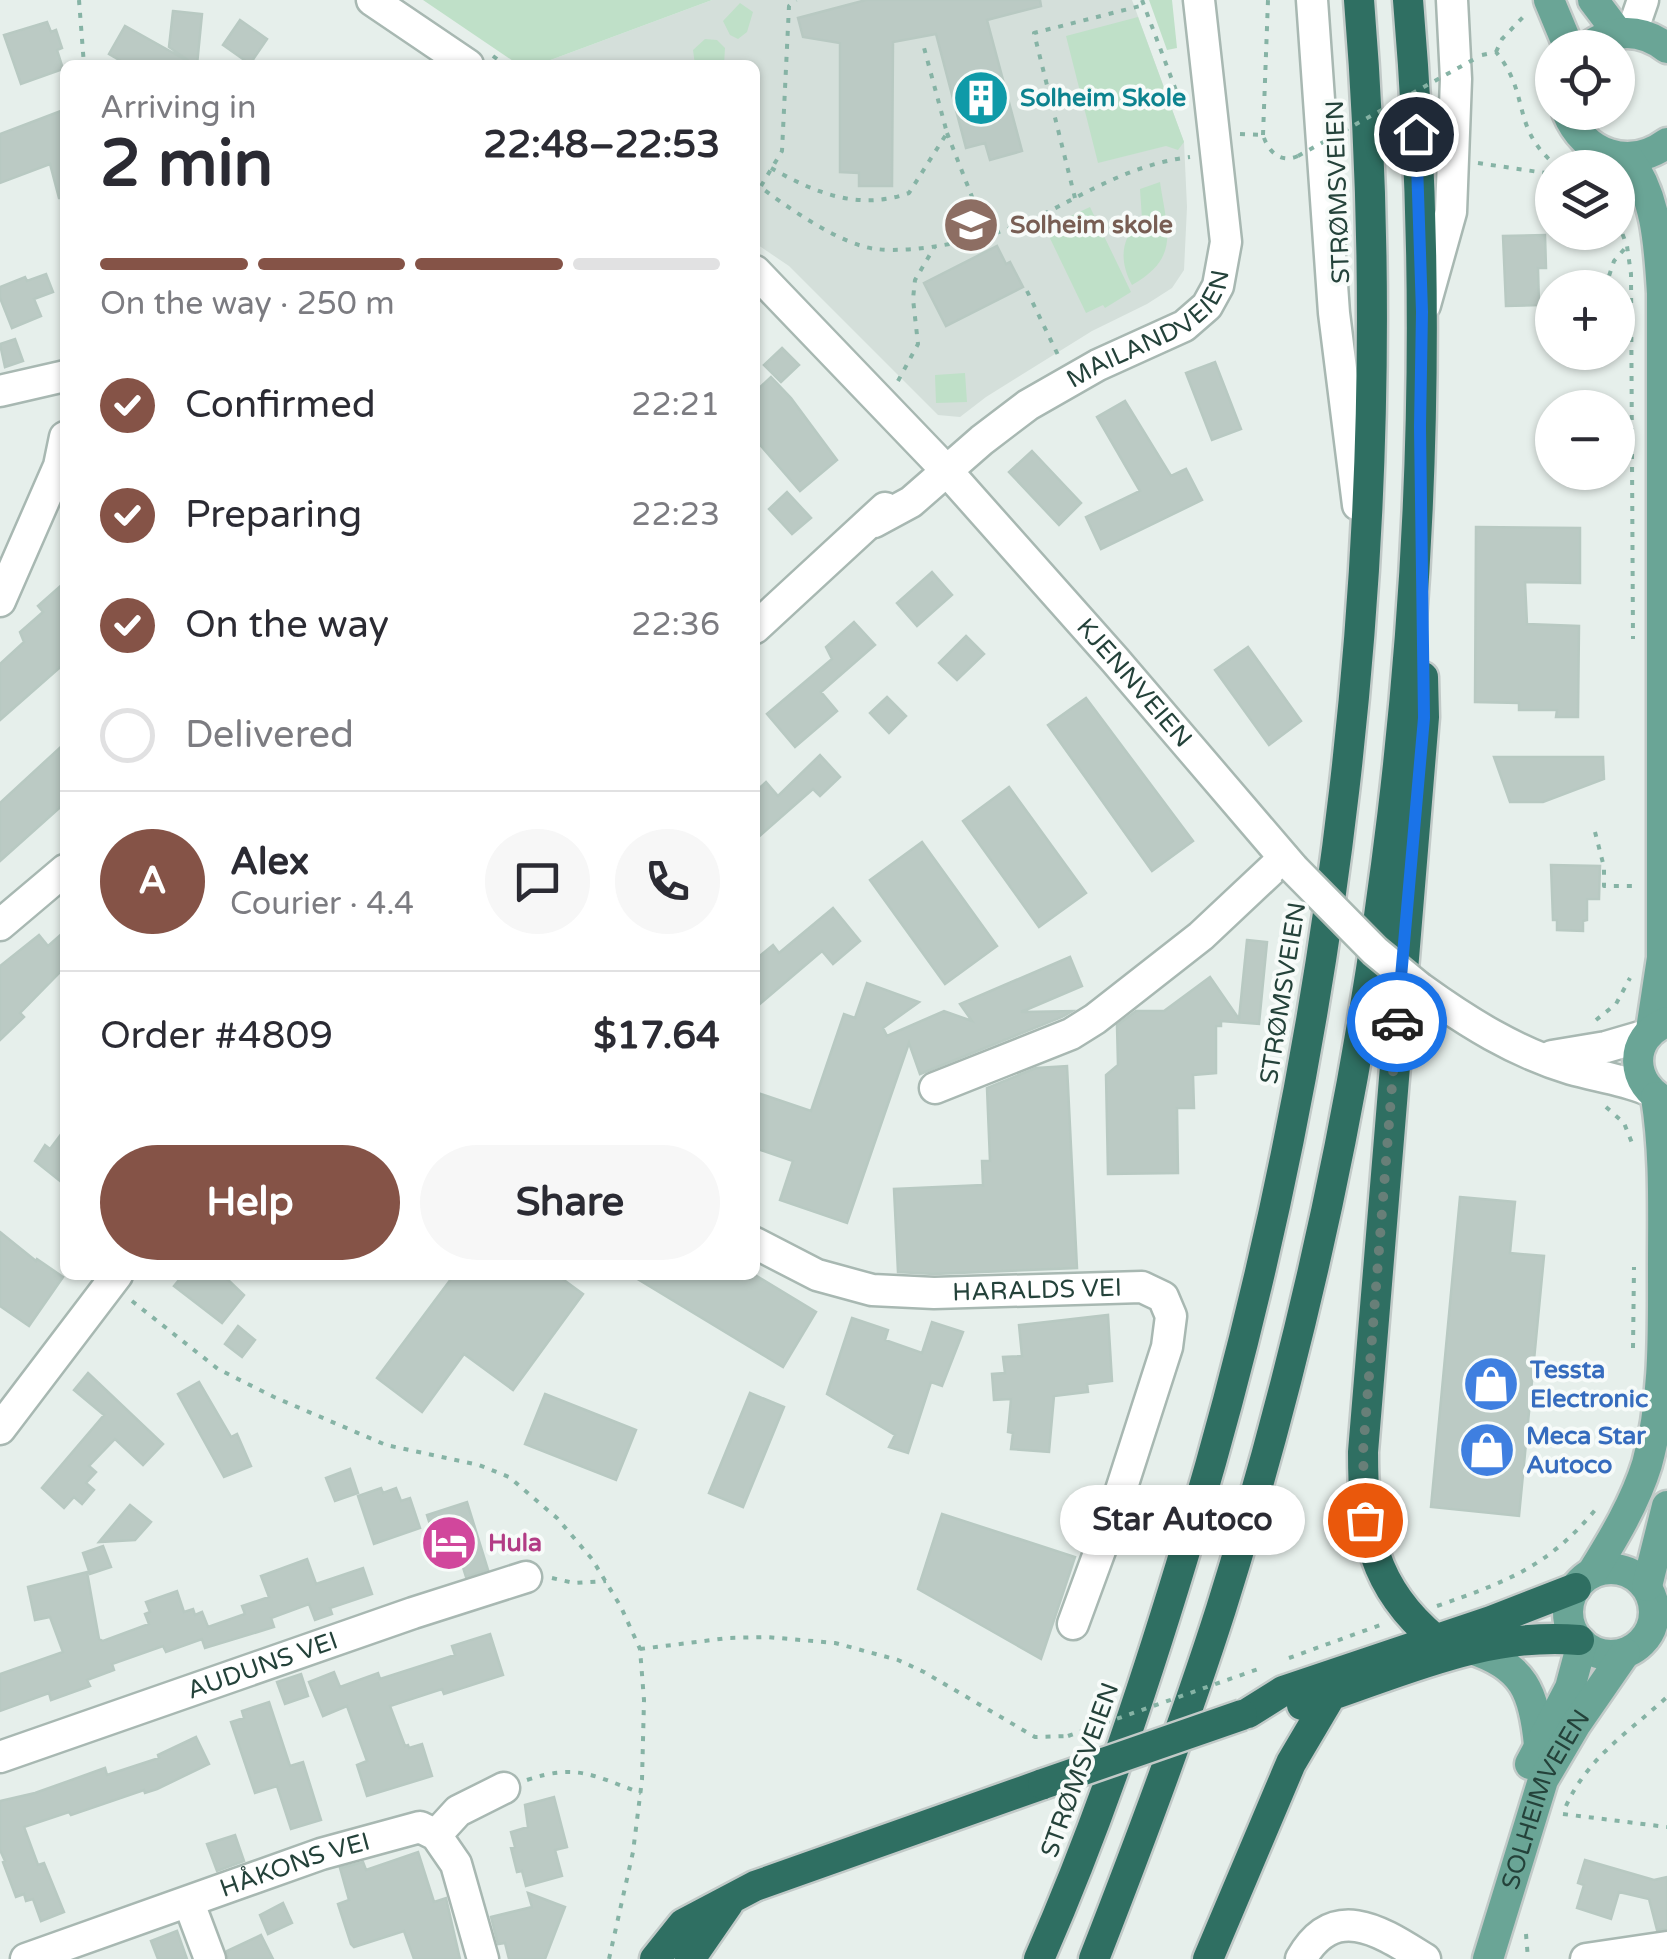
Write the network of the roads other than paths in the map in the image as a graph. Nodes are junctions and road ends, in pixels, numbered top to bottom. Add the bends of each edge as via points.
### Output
1 (372, 0) edge
2 (1199, 0) edge
3 (1312, 0) edge
4 (1358, 0) edge
5 (1408, 0) edge
6 (1452, 0) edge
7 (1594, 0) edge
8 (1643, 0) edge
9 (1538, 6) edge
10 (1556, 30) edge
11 (1623, 30) edge
12 (1626, 30) edge
13 (1635, 34) edge
14 (1667, 48) edge
15 (461, 60) edge
16 (1576, 130) edge
17 (1667, 143) edge
18 (1598, 150) edge
19 (1635, 156) edge
20 (1635, 167) edge
21 (760, 276) edge
22 (1422, 312) junction
23 (60, 377) edge
24 (0, 391) edge
25 (1420, 427) junction
26 (60, 464) edge
27 (940, 464) junction
28 (1364, 554) junction
29 (0, 601) edge
30 (760, 624) edge
31 (1289, 863) junction
32 (60, 874) edge
33 (0, 925) edge
34 (1655, 1029) edge
35 (1544, 1057) junction
36 (935, 1088) dead end
37 (1656, 1096) edge
38 (760, 1246) edge
39 (113, 1280) edge
40 (0, 1429) edge
41 (1667, 1506) edge
42 (526, 1577) road end
43 (1584, 1581) junction
44 (1655, 1596) edge
45 (1073, 1624) dead end
46 (1435, 1638) junction
47 (1580, 1642) junction
48 (1644, 1648) edge
49 (1471, 1649) junction
50 (1330, 1696) junction
51 (1245, 1714) junction
52 (1539, 1745) junction
53 (0, 1757) edge
54 (504, 1788) road end
55 (436, 1835) junction
56 (735, 1896) junction
57 (189, 1903) junction
58 (1667, 1947) edge
59 (26, 1959) edge
60 (210, 1959) edge
61 (484, 1959) edge
62 (654, 1959) edge
63 (690, 1959) edge
64 (1039, 1959) edge
65 (1094, 1959) edge
66 (1208, 1959) edge
67 (1301, 1959) edge
68 (1426, 1959) edge
69 (1474, 1959) edge
70 (1488, 1959) edge
71 (1586, 1959) edge

1 - 15 street
2 - 27 street, MAILANDVEIEN via 1226,242 1207,306 1184,326 1053,390
3 - 28 street via 1334,313
4 - 28 highway, STRØMSVEIEN via 1371,226
5 - 22 highway
6 - 22 street via 1451,212
7 - 11 main road
8 - 12 street
9 - 10 main road
13 - 14 main road
16 - 18 main road
17 - 19 main road
20 - 34 main road via 1652,209 1662,293 1662,958
21 - 27 street, KJENNVEIEN
22 - 25 highway
23 - 24 street
25 - 46 highway via 1424,718 1363,1487 1378,1567 1402,1606
25 - 65 highway via 1392,818 1354,1068 1315,1256 1220,1610
26 - 29 street
27 - 30 street, MAILANDVEIEN via 911,502 874,522
27 - 31 street, KJENNVEIEN
28 - 64 highway, STRØMSVEIEN via 1325,932 1262,1264 1202,1495 1142,1686
31 - 35 street, KJENNVEIEN, bridge via 1420,988 1504,1043
31 - 36 street via 1095,1019
32 - 33 street
34 - 35 street via 1606,1047
34 - 37 main road via 1637,1056 1640,1079
35 - 37 street, KJENNVEIEN
37 - 43 main road via 1663,1192 1656,1422 1634,1497
38 - 45 street, HARALDS VEI via 817,1274 872,1290 1142,1287 1163,1296 1171,1316 1167,1347
39 - 40 street
41 - 44 main road
42 - 53 street, AUDUNS VEI
43 - 44 main road via 1604,1570 1628,1572
43 - 46 highway
43 - 47 main road via 1569,1615
44 - 48 main road
46 - 51 highway via 1283,1690
47 - 48 main road via 1607,1655
47 - 49 highway via 1551,1638
47 - 52 main road, SOLHEIMVEIEN via 1570,1688
48 - 70 main road, SOLHEIMVEIEN via 1576,1724 1543,1780
49 - 50 highway
49 - 52 main road via 1494,1656 1528,1688
50 - 51 highway
50 - 66 highway via 1291,1763
51 - 56 highway, bridge via 790,1871
52 - 69 main road, SOLHEIMVEIEN via 1517,1795
54 - 55 street via 458,1810
55 - 57 street, HÅKONS VEI via 410,1828 363,1840
55 - 61 street via 456,1864
56 - 62 highway via 683,1924
56 - 63 highway
57 - 59 street, HÅKONS VEI
57 - 60 street
58 - 71 street
67 - 68 street via 1324,1932 1346,1926 1384,1932

